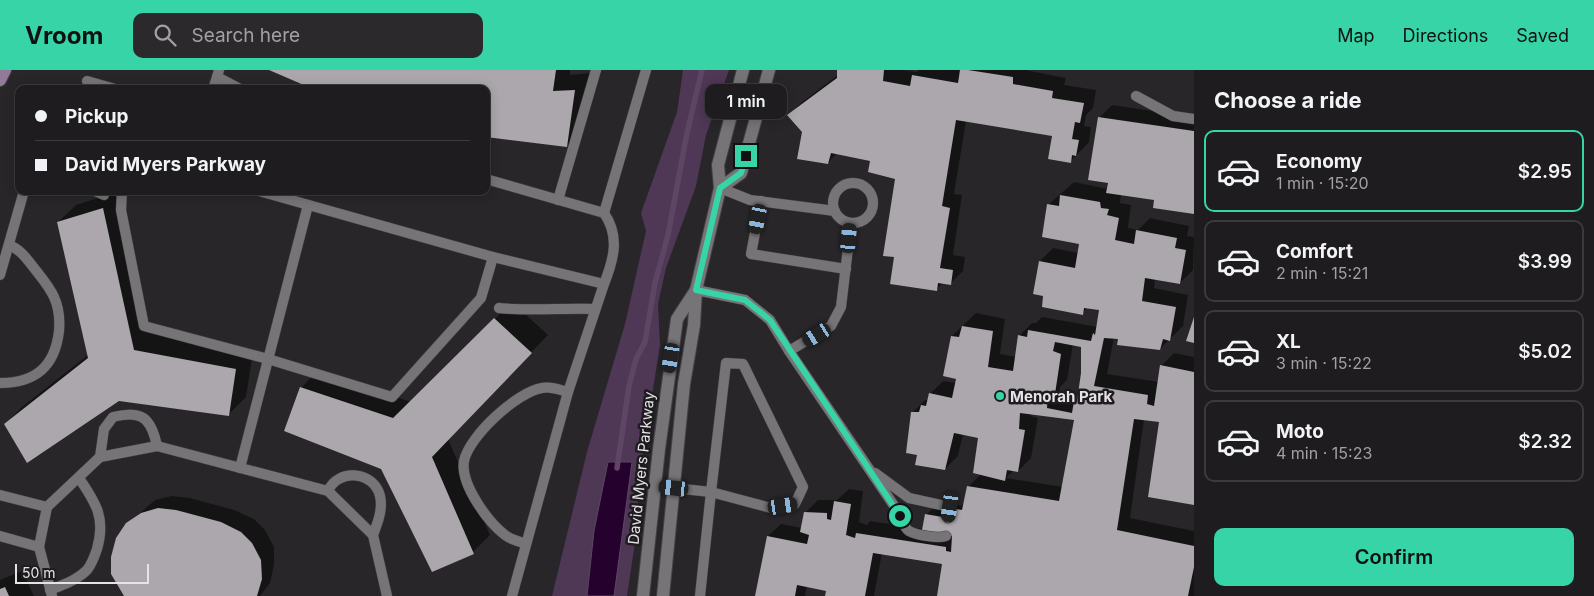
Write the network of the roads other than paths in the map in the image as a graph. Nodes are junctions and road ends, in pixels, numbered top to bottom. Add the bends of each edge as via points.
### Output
1 (5, 70) edge
2 (596, 70) edge
3 (646, 70) edge
4 (743, 70) edge
5 (769, 70) edge
6 (218, 74) edge
7 (0, 80) edge
8 (88, 81) dead end
9 (102, 85) edge
10 (234, 85) edge
11 (1136, 96) dead end
12 (1194, 119) edge
13 (490, 180) edge
14 (720, 188) junction
15 (23, 195) edge
16 (122, 195) edge
17 (273, 195) edge
18 (558, 200) junction
19 (761, 201) junction
20 (308, 205) junction
21 (835, 211) junction
22 (604, 213) junction
23 (851, 223) junction
24 (9, 246) junction
25 (493, 257) junction
26 (846, 269) junction
27 (0, 275) edge
28 (604, 284) junction
29 (696, 290) junction
30 (499, 308) dead end
31 (595, 309) junction
32 (789, 351) junction
33 (268, 359) junction
34 (0, 383) edge
35 (568, 392) junction
36 (157, 446) junction
37 (100, 456) junction
38 (240, 468) junction
39 (868, 468) junction
40 (79, 478) junction
41 (655, 486) junction
42 (674, 488) junction
43 (328, 491) junction
44 (711, 492) junction
45 (0, 495) edge
46 (47, 507) junction
47 (948, 518) dead end
48 (373, 534) junction
49 (0, 536) edge
50 (946, 536) dead end
51 (526, 544) junction
52 (38, 547) junction
53 (51, 593) edge
54 (387, 596) edge
55 (512, 596) edge
56 (643, 596) edge
57 (663, 596) edge
58 (700, 596) edge

1 - 7 street
2 - 18 lane
3 - 22 lane
4 - 14 street, David Myers Parkway via 718,165
5 - 14 street via 741,173
6 - 10 lane
8 - 9 lane
11 - 12 lane via 1173,116
13 - 18 lane
14 - 19 lane
14 - 29 street, David Myers Parkway
15 - 24 lane
16 - 33 lane via 120,210 144,326
17 - 20 lane
18 - 22 lane
19 - 21 lane
19 - 26 lane via 751,254
20 - 25 lane
20 - 33 lane
21 - 23 lane
21 - 23 lane via 834,198 840,187 853,182 866,186 873,197 872,210 864,220
22 - 28 lane via 612,225 615,244 612,265
23 - 26 lane
24 - 27 lane
24 - 34 lane via 21,252 44,280 54,296 60,322 56,351 46,367 24,379
25 - 28 lane
25 - 33 lane via 481,298 392,396
26 - 32 lane via 840,307 831,326
28 - 31 lane
29 - 32 lane via 745,300 770,320
29 - 41 street, David Myers Parkway via 677,320
29 - 42 street, David Myers Parkway
30 - 31 lane
31 - 35 lane
32 - 39 lane
33 - 38 lane
35 - 51 lane
35 - 51 lane via 544,387 525,394 488,424 464,459 465,478 482,509 507,536
36 - 37 lane
36 - 37 lane via 153,428 143,417 131,413 113,417 104,430
36 - 38 lane
37 - 40 lane
38 - 43 lane
39 - 47 lane via 903,495 950,507
39 - 50 lane via 910,532
40 - 46 lane
40 - 53 lane via 100,513 101,534 87,569
41 - 42 lane
41 - 56 street, David Myers Parkway
42 - 44 lane
42 - 57 street, David Myers Parkway
43 - 48 lane
43 - 48 lane via 331,484 346,476 362,475 375,485 380,496 380,515
44 - 44 lane via 771,508 795,504 803,487 743,364 726,363
44 - 58 lane
45 - 46 lane
46 - 52 lane
48 - 54 lane
49 - 52 lane
51 - 55 lane
52 - 53 lane

